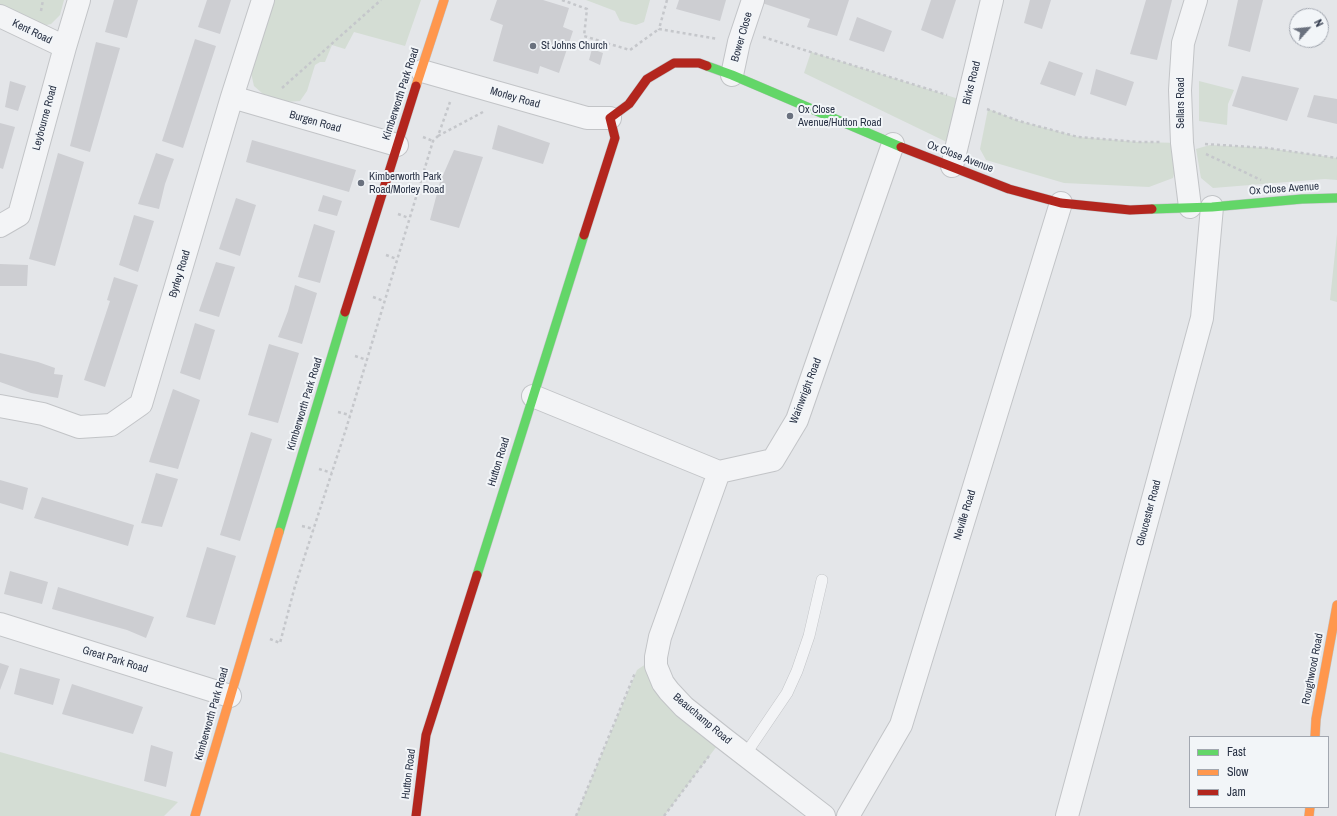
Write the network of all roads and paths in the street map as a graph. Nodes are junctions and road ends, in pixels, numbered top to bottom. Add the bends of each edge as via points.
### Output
1 (79, 0) edge
2 (263, 0) edge
3 (381, 0) edge
4 (444, 0) edge
5 (562, 0) edge
6 (666, 0) edge
7 (753, 0) edge
8 (992, 0) edge
9 (1196, 0) edge
10 (0, 16) edge
11 (659, 29) junction
12 (741, 36) junction
13 (65, 48) junction
14 (422, 71) junction
15 (732, 75) junction
16 (456, 81) junction
17 (232, 97) junction
18 (512, 97) junction
19 (968, 102) junction
20 (262, 106) junction
21 (610, 118) junction
22 (438, 136) junction
23 (1182, 143) junction
24 (893, 144) junction
25 (397, 145) junction
26 (1337, 158) edge
27 (952, 166) junction
28 (1337, 198) edge
29 (1279, 201) junction
30 (1060, 204) junction
31 (1212, 206) junction
32 (1190, 207) junction
33 (0, 226) edge
34 (533, 396) junction
35 (0, 406) edge
36 (720, 472) junction
37 (822, 580) dead end
38 (1337, 605) edge
39 (0, 624) edge
40 (249, 631) junction
41 (656, 657) junction
42 (230, 696) junction
43 (1314, 736) edge
44 (723, 738) junction
45 (745, 755) junction
46 (195, 816) edge
47 (416, 816) edge
48 (576, 816) edge
49 (664, 816) edge
50 (824, 816) edge
51 (848, 816) edge
52 (1067, 816) edge

1 - 13 street, Leybourne Road
2 - 17 street, Byrley Road
3 - 20 path
4 - 14 street, Kimberworth Park Road
5 - 11 path via 587,9 584,36 596,40 630,50
6 - 11 path
7 - 12 street, Bower Close
8 - 19 street, Birks Road
9 - 23 street, Sellars Road via 1183,43 1180,90
10 - 13 street, Kent Road
11 - 12 path
12 - 15 street, Bower Close
12 - 19 path
13 - 33 street, Leybourne Road via 19,215
14 - 16 street, Morley Road
14 - 25 street, Kimberworth Park Road
15 - 21 street, Ox Close Avenue via 699,63 674,63 647,79 629,104
15 - 24 street, Ox Close Avenue
16 - 18 street, Morley Road
16 - 22 path
17 - 20 street, Burgen Road
17 - 35 street, Byrley Road via 141,404 110,424 79,427 43,414
18 - 21 street, Morley Road via 587,118
18 - 22 path
19 - 23 path via 1019,121 1078,137
19 - 27 street, Birks Road
20 - 25 street, Burgen Road
21 - 34 street, Hutton Road via 615,138
22 - 40 path via 433,141 280,643
23 - 26 path via 1267,148
23 - 29 path via 1269,184
23 - 32 street, Sellars Road
24 - 27 street, Ox Close Avenue
24 - 36 street, Wainwright Road via 797,420 773,460
25 - 40 street, Kimberworth Park Road
27 - 30 street, Ox Close Avenue via 1009,189
28 - 29 street, Ox Close Avenue
29 - 31 street, Ox Close Avenue
30 - 32 street, Ox Close Avenue via 1130,210
30 - 51 street, Neville Road via 901,725
31 - 32 street, Ox Close Avenue
31 - 52 street, Gloucester Road via 1202,318
34 - 36 street
34 - 47 street, Hutton Road via 426,735
36 - 41 street, Beauchamp Road via 660,637
37 - 45 lane via 809,636 797,671 787,693
38 - 43 street, Roughwood Road
39 - 42 street, Great Park Road
40 - 42 street, Kimberworth Park Road
41 - 44 street, Beauchamp Road via 656,666 669,691
41 - 48 path via 636,670
42 - 46 street, Kimberworth Park Road
44 - 45 street, Beauchamp Road
44 - 49 path
45 - 50 street, Beauchamp Road

